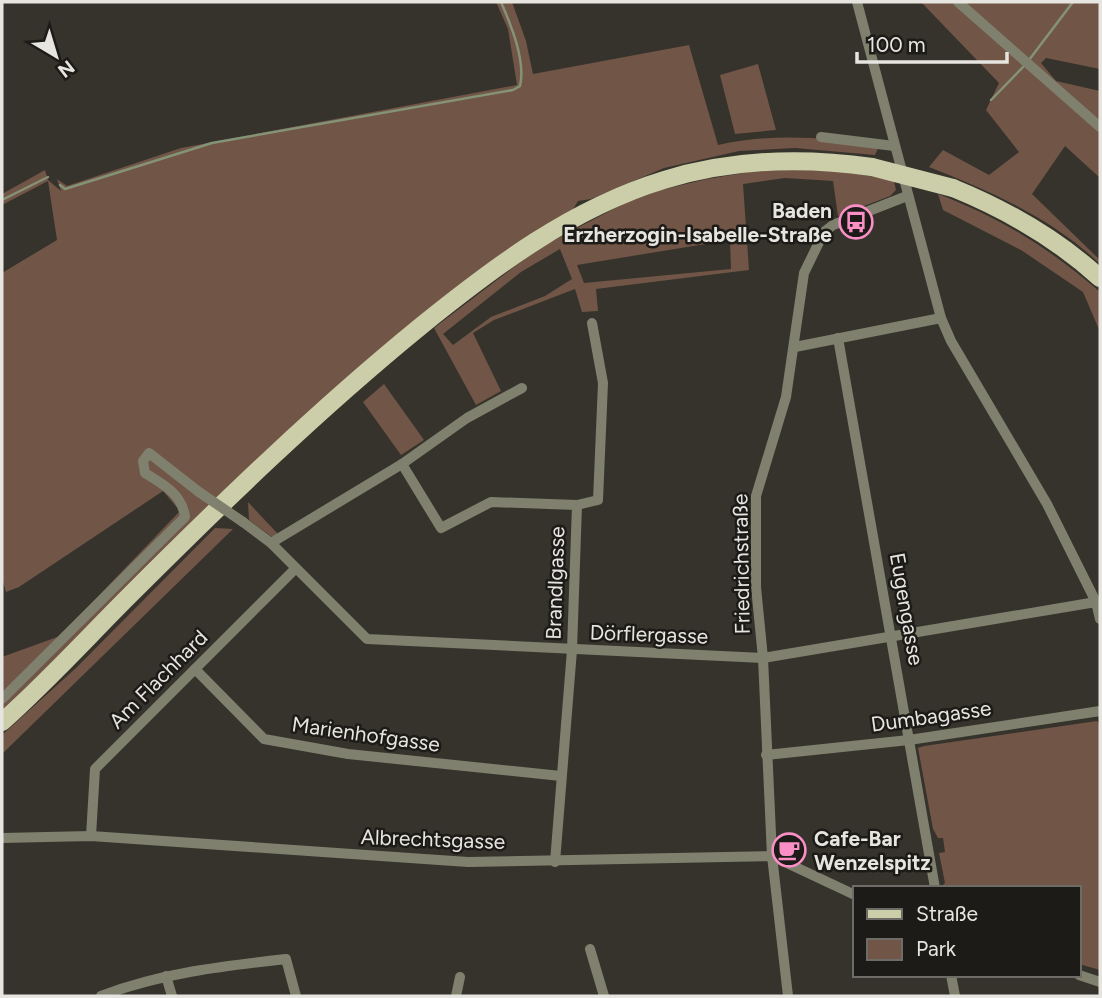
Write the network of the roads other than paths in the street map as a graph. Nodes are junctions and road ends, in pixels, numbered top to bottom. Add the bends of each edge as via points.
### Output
1 (857, 2) edge
2 (958, 2) edge
3 (1100, 127) edge
4 (821, 137) dead end
5 (894, 146) junction
6 (907, 196) junction
7 (1100, 278) edge
8 (941, 318) junction
9 (592, 323) dead end
10 (838, 338) junction
11 (795, 347) junction
12 (522, 388) dead end
13 (402, 464) junction
14 (577, 505) junction
15 (271, 543) junction
16 (295, 569) junction
17 (1097, 602) junction
18 (1100, 619) edge
19 (892, 636) junction
20 (572, 650) junction
21 (763, 658) junction
22 (195, 669) junction
23 (2, 699) edge
24 (1100, 711) edge
25 (2, 722) edge
26 (909, 740) junction
27 (766, 755) junction
28 (561, 776) junction
29 (91, 836) junction
30 (2, 838) edge
31 (772, 856) junction
32 (555, 862) junction
33 (935, 886) edge
34 (853, 894) edge
35 (590, 949) dead end
36 (166, 976) junction
37 (1081, 976) edge
38 (460, 977) dead end
39 (951, 977) edge
40 (1100, 982) edge
41 (101, 996) edge
42 (172, 996) edge
43 (296, 996) edge
44 (456, 996) edge
45 (604, 996) edge
46 (788, 996) edge
47 (955, 996) edge

1 - 5 street
2 - 3 street
4 - 5 street
5 - 6 street
6 - 8 street
6 - 11 street, Friedrichstraße via 824,232 804,273
7 - 25 main road, bridge via 1024,222 953,188 872,167 783,160 748,163 691,173 628,193 542,237 441,310 304,427
8 - 10 street
8 - 17 street
9 - 14 street, Brandlgasse via 603,383 598,500
10 - 11 street
10 - 19 street, Eugengasse
11 - 21 street, Friedrichstraße via 786,397 756,496
12 - 13 street via 467,418
13 - 14 street via 441,528 491,502
13 - 15 street
14 - 20 street, Brandlgasse
15 - 16 street, Dörflergasse
15 - 23 street, Dörflergasse, bridge via 149,453 143,461 145,472 169,488 183,505 185,517
16 - 20 street, Dörflergasse via 367,639
16 - 22 street, Am Flachhard
17 - 18 street
17 - 19 street, Dörflergasse
19 - 21 street, Dörflergasse
19 - 26 street, Eugengasse
20 - 21 street, Dörflergasse
20 - 28 street, Brandlgasse
21 - 27 street, Friedrichstraße
22 - 28 street, Marienhofgasse via 264,739 348,754
22 - 29 street, Am Flachhard via 95,769
24 - 26 street, Dumbagasse
26 - 27 street, Dumbagasse
26 - 33 street, Eugengasse
27 - 31 street, Friedrichstraße
28 - 32 street, Brandlgasse
29 - 30 street, Albrechtsgasse
29 - 32 street, Albrechtsgasse via 468,862
31 - 32 street, Albrechtsgasse
31 - 34 street, Albrechtsgasse
31 - 46 street, Friedrichstraße
35 - 45 street
36 - 41 street
36 - 42 street
36 - 43 street via 286,959
37 - 40 street
38 - 44 street
39 - 47 street

